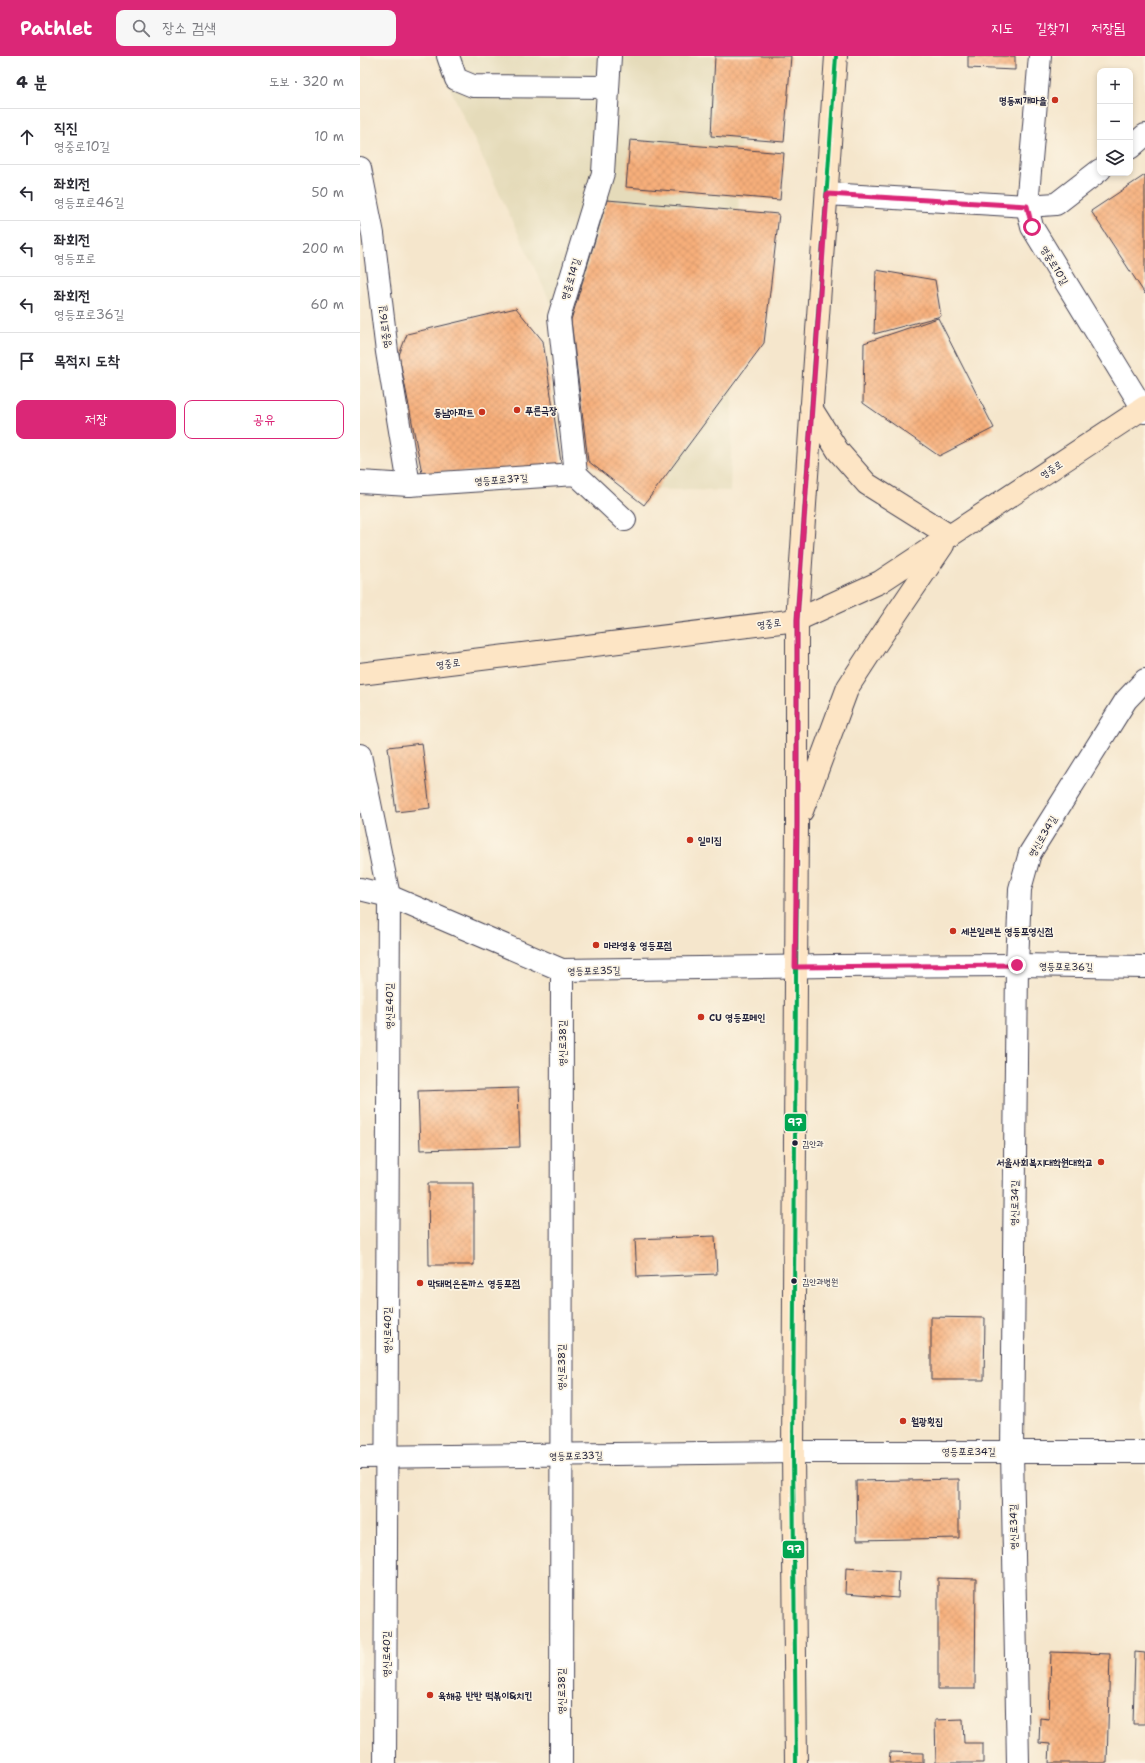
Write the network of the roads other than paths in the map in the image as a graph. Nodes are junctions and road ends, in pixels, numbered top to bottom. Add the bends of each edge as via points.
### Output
1 (448, 56) edge
2 (610, 56) edge
3 (836, 56) edge
4 (1040, 56) edge
5 (608, 87) junction
6 (1145, 135) edge
7 (1133, 145) edge
8 (360, 168) edge
9 (1097, 172) edge
10 (827, 194) junction
11 (1027, 206) junction
12 (811, 408) junction
13 (1144, 409) edge
14 (576, 474) junction
15 (360, 482) edge
16 (408, 485) junction
17 (625, 520) dead end
18 (950, 536) junction
19 (797, 620) junction
20 (360, 674) edge
21 (1145, 680) edge
22 (360, 755) edge
23 (797, 824) junction
24 (360, 889) edge
25 (389, 896) junction
26 (1017, 965) junction
27 (795, 967) junction
28 (1145, 967) edge
29 (562, 970) junction
30 (1012, 1451) junction
31 (793, 1452) junction
32 (1145, 1452) edge
33 (560, 1456) junction
34 (360, 1457) edge
35 (386, 1457) junction
36 (797, 1760) edge
37 (385, 1763) edge
38 (561, 1763) edge
39 (1018, 1763) edge

1 - 5 street via 456,79 473,86
2 - 5 street, 영중로14길
3 - 10 main road
4 - 11 street, 영중로10길
5 - 14 street, 영중로14길 via 603,173 559,317
6 - 7 street
8 - 16 street, 영중로16길 via 373,234 387,352
9 - 11 street via 1056,204
10 - 11 street
10 - 12 main road
11 - 13 street, 영중로10길 via 1032,227
12 - 18 main road via 838,451 866,484
12 - 19 main road
13 - 18 main road, 영중로
14 - 16 street, 영등포로37길
14 - 17 street
15 - 16 street, 영등포로37길
18 - 19 main road, 영중로 via 880,582
18 - 23 main road via 848,687
19 - 20 main road, 영중로
19 - 23 main road
21 - 26 street, 영신로34길 via 1126,700 1030,853 1020,889
22 - 25 street
23 - 27 main road
24 - 25 street, 영등포로35길
25 - 29 street, 영등포로35길
25 - 35 street, 영신로40길
26 - 27 street, 영등포로36길
26 - 28 street, 영등포로36길
26 - 30 street, 영신로34길
27 - 29 street, 영등포로35길
27 - 31 main road
29 - 33 street, 영신로38길
30 - 31 street, 영등포로34길
30 - 32 street, 영등포로34길
30 - 39 street, 영신로34길
31 - 33 street, 영등포로33길
31 - 36 main road
33 - 35 street, 영등포로33길
33 - 38 street, 영신로38길
34 - 35 street, 영등포로33길
35 - 37 street, 영신로40길

